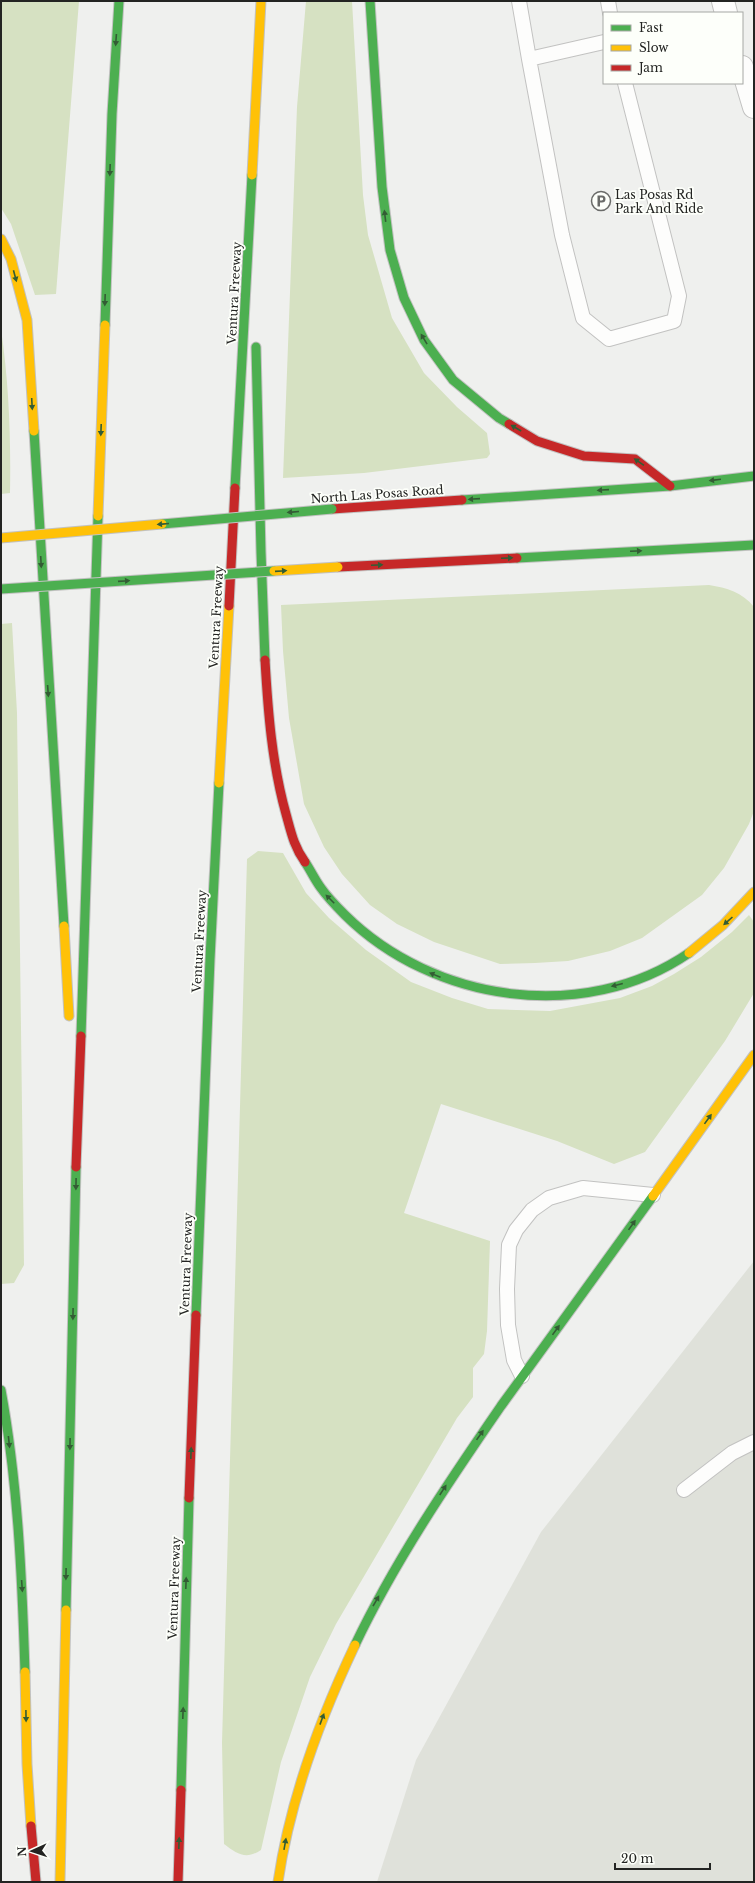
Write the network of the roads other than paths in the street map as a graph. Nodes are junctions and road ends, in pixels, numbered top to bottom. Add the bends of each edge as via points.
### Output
1 (119, 1) edge
2 (261, 1) edge
3 (370, 1) edge
4 (518, 1) edge
5 (608, 1) edge
6 (723, 1) edge
7 (610, 12) edge
8 (726, 12) edge
9 (603, 42) edge
10 (529, 59) junction
11 (743, 70) edge
12 (625, 84) edge
13 (754, 107) edge
14 (252, 185) junction
15 (1, 239) edge
16 (255, 295) dead end
17 (256, 334) dead end
18 (754, 476) edge
19 (670, 486) junction
20 (1, 538) edge
21 (754, 545) edge
22 (1, 589) edge
23 (754, 892) edge
24 (70, 1026) dead end
25 (71, 1050) dead end
26 (754, 1055) edge
27 (77, 1145) junction
28 (653, 1195) junction
29 (522, 1376) junction
30 (1, 1390) edge
31 (754, 1442) edge
32 (684, 1490) dead end
33 (36, 1882) edge
34 (60, 1882) edge
35 (178, 1882) edge
36 (278, 1882) edge

1 -> 27 main road via 111,122
2 - 14 main road, Ventura Freeway
19 -> 3 main road via 635,459 584,456 538,441 499,418 453,380 424,340 404,298 390,250 382,188
4 - 10 lane
5 - 7 lane
6 - 8 street
9 - 10 lane
10 - 12 lane via 562,235 583,318 609,339 674,321 679,296
11 - 13 street
14 - 16 main road
35 -> 14 main road, Ventura Freeway via 187,1557 210,959
15 -> 24 main road via 11,260 27,320
23 -> 17 main road via 741,909 707,940 662,969 621,985 584,993 536,996 500,994 458,985 418,968 390,952 356,924 326,894 294,845 278,788 268,713 262,609
18 -> 19 main road, North Las Posas Road
19 -> 20 main road, North Las Posas Road, bridge via 332,509
22 -> 21 main road, bridge via 338,567
25 - 27 main road
28 -> 26 main road
27 -> 34 main road
29 -> 28 main road
28 - 29 lane via 583,1188 549,1198 532,1210 516,1230 510,1245 508,1325 514,1360
36 -> 29 main road via 289,1821 305,1766 332,1692 370,1611 414,1534
30 -> 33 main road via 7,1419 18,1525 24,1621 27,1764
31 - 32 lane via 732,1453

